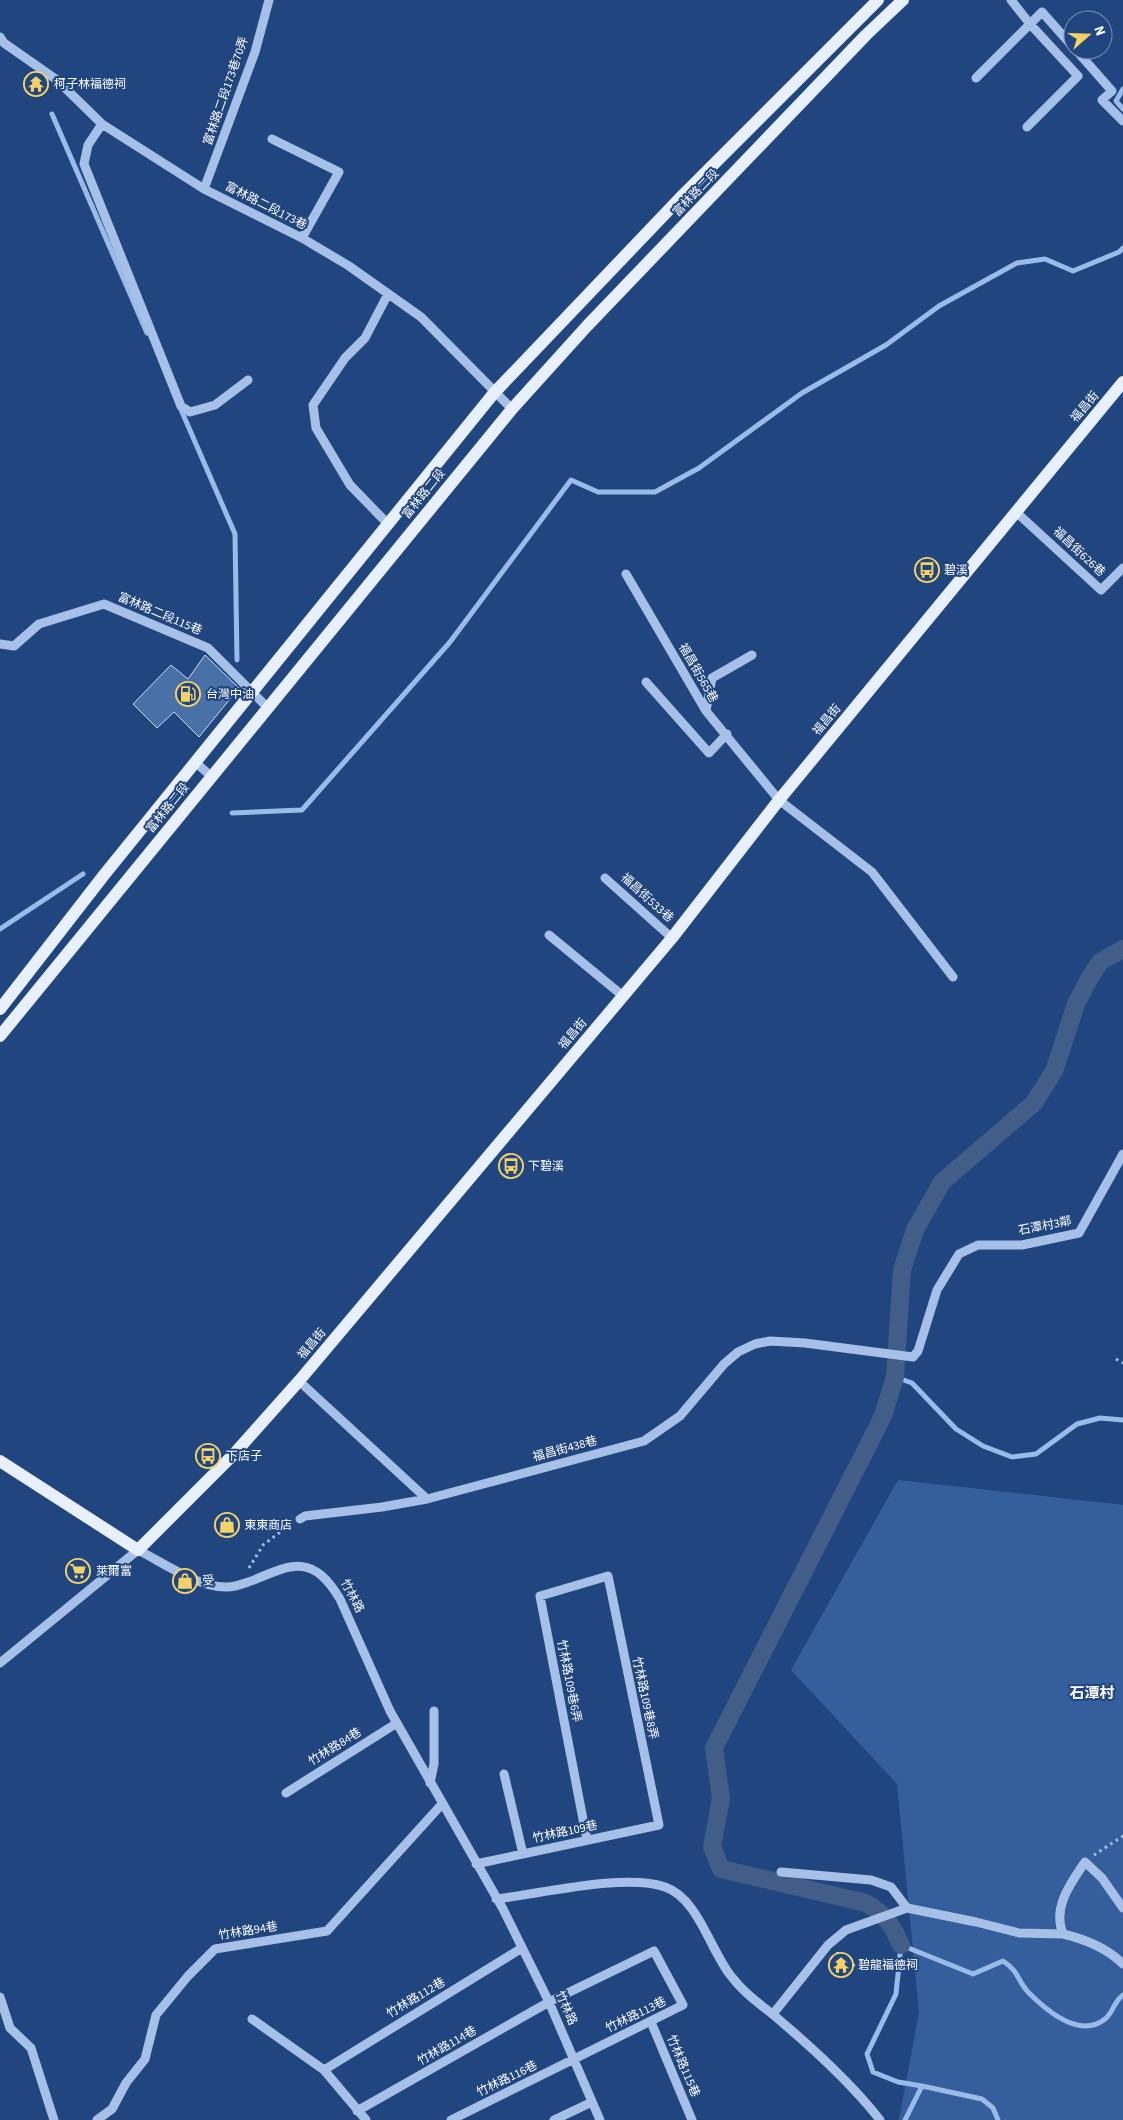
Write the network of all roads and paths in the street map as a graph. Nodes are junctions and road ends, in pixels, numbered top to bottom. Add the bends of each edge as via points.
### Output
1 (269, 0) edge
2 (878, 0) edge
3 (903, 0) edge
4 (1011, 0) edge
5 (1030, 24) junction
6 (1063, 36) edge
7 (0, 38) edge
8 (1085, 60) edge
9 (976, 78) dead end
10 (1123, 122) edge
11 (102, 124) junction
12 (1027, 127) dead end
13 (272, 139) dead end
14 (204, 189) junction
15 (302, 238) junction
16 (613, 269) junction
17 (630, 282) junction
18 (388, 294) junction
19 (248, 380) dead end
20 (1123, 382) edge
21 (494, 393) junction
22 (512, 409) junction
23 (1016, 512) junction
24 (388, 524) junction
25 (1123, 568) edge
26 (626, 574) dead end
27 (0, 644) edge
28 (752, 655) dead end
29 (646, 682) dead end
30 (252, 693) junction
31 (267, 708) junction
32 (706, 711) junction
33 (727, 734) junction
34 (195, 762) junction
35 (212, 777) junction
36 (779, 800) junction
37 (605, 878) dead end
38 (550, 935) dead end
39 (672, 938) junction
40 (953, 978) dead end
41 (623, 996) junction
42 (0, 1010) edge
43 (0, 1036) edge
44 (1123, 1154) edge
45 (846, 1348) joint
46 (1116, 1359) dead end
47 (1123, 1363) edge
48 (300, 1381) junction
49 (0, 1461) edge
50 (427, 1499) junction
51 (300, 1519) joint
52 (138, 1550) junction
53 (608, 1576) joint
54 (239, 1586) junction
55 (0, 1663) edge
56 (434, 1711) dead end
57 (397, 1723) junction
58 (504, 1774) dead end
59 (430, 1783) junction
60 (286, 1793) dead end
61 (442, 1804) junction
62 (658, 1824) joint
63 (1123, 1836) edge
64 (587, 1840) junction
65 (523, 1854) junction
66 (1085, 1862) junction
67 (476, 1864) junction
68 (781, 1872) dead end
69 (496, 1899) junction
70 (906, 1908) junction
71 (1123, 1908) edge
72 (1063, 1934) junction
73 (522, 1948) junction
74 (1123, 1964) edge
75 (0, 1997) edge
76 (549, 2002) junction
77 (773, 2014) junction
78 (252, 2019) dead end
79 (651, 2022) junction
80 (574, 2060) junction
81 (324, 2070) junction
82 (592, 2102) junction
83 (357, 2111) junction
84 (54, 2120) edge
85 (97, 2120) edge
86 (366, 2120) edge
87 (451, 2120) edge
88 (554, 2120) edge
89 (600, 2120) edge
90 (692, 2120) edge
91 (880, 2120) edge

1 - 14 street, 富林路二段173巷70弄 via 255,52
2 - 16 main road, 富林路二段
3 - 17 main road, 富林路二段
4 - 5 street
5 - 6 street via 1042,12
5 - 9 street
5 - 12 street via 1078,76
7 - 11 street, 富林路二段173巷 via 57,80
8 - 10 street via 1112,91 1102,100
11 - 14 street, 富林路二段173巷
11 - 19 street via 88,145 84,164 181,406 190,412 215,405
13 - 15 street via 340,172
14 - 15 street, 富林路二段173巷
15 - 18 street, 富林路二段173巷
16 - 17 main road
16 - 21 main road, 富林路二段
17 - 22 main road, 富林路二段
18 - 21 street, 富林路二段173巷 via 421,317
18 - 24 street via 365,338 334,373 313,406 316,428 350,485
20 - 23 main road, 福昌街
21 - 22 street, 富林路二段173巷
21 - 24 main road, 富林路二段
22 - 31 main road, 富林路二段
23 - 25 street, 福昌街626巷 via 1102,590
23 - 36 main road, 福昌街
24 - 30 main road, 富林路二段
26 - 32 street, 福昌街565巷
27 - 30 street, 富林路二段115巷 via 14,646 39,624 104,604 208,648
28 - 32 street via 712,678
29 - 33 street via 710,753
30 - 31 street, 富林路二段115巷
30 - 34 main road, 富林路二段
31 - 35 main road, 富林路二段
32 - 33 street, 福昌街565巷
33 - 36 street, 福昌街565巷
34 - 35 street
34 - 42 main road, 富林路二段
35 - 43 main road, 富林路二段
36 - 39 main road, 福昌街
36 - 40 street, 福昌街565巷 via 872,872
37 - 39 street, 福昌街533巷
38 - 41 street
39 - 41 main road, 福昌街
41 - 48 main road, 福昌街
44 - 45 street, 石潭村3鄰 via 1079,1233 1022,1245 978,1245 959,1254 937,1290 918,1351 913,1357
45 - 50 street, 福昌街438巷 via 770,1341 755,1344 724,1364 680,1416 644,1441
46 - 47 path
48 - 50 street
48 - 52 main road, 福昌街 via 234,1454
49 - 52 main road, 竹林路
50 - 51 street, 福昌街438巷
51 - 54 path via 263,1545
52 - 54 street, 竹林路 via 201,1582 224,1588
52 - 55 street, 福昌街
53 - 62 street, 竹林路109巷8弄
53 - 64 street, 竹林路109巷6弄 via 540,1596
54 - 57 street, 竹林路 via 288,1567 302,1565 330,1583
56 - 59 street via 434,1764
57 - 59 street, 竹林路
57 - 60 street, 竹林路84巷
58 - 65 street
59 - 61 street, 竹林路
61 - 67 street, 竹林路
61 - 85 street, 竹林路94巷 via 326,1931 215,1949 156,2015 145,2059 112,2109
62 - 64 street, 竹林路109巷
63 - 66 path
64 - 65 street, 竹林路109巷
65 - 67 street, 竹林路109巷
66 - 71 street via 1102,1878
66 - 72 street via 1064,1894 1058,1921
67 - 69 street, 竹林路
68 - 70 street via 871,1880 891,1887
69 - 73 street, 竹林路
69 - 77 street via 611,1884 643,1882 666,1887 683,1897 730,1974 748,1996
70 - 72 street via 1019,1933
70 - 77 street via 846,1930 828,1945
72 - 74 street via 1084,1939
73 - 76 street, 竹林路
73 - 81 street, 竹林路112巷
75 - 84 street via 10,2028 32,2048
76 - 79 street, 竹林路113巷 via 654,1950 684,2006
76 - 80 street, 竹林路
76 - 83 street, 竹林路114巷
77 - 91 street via 814,2049 864,2099
78 - 81 street
79 - 80 street, 竹林路113巷
79 - 90 street, 竹林路115巷
80 - 82 street, 竹林路
80 - 87 street, 竹林路116巷
81 - 83 street
82 - 88 street
82 - 89 street, 竹林路
83 - 86 street

